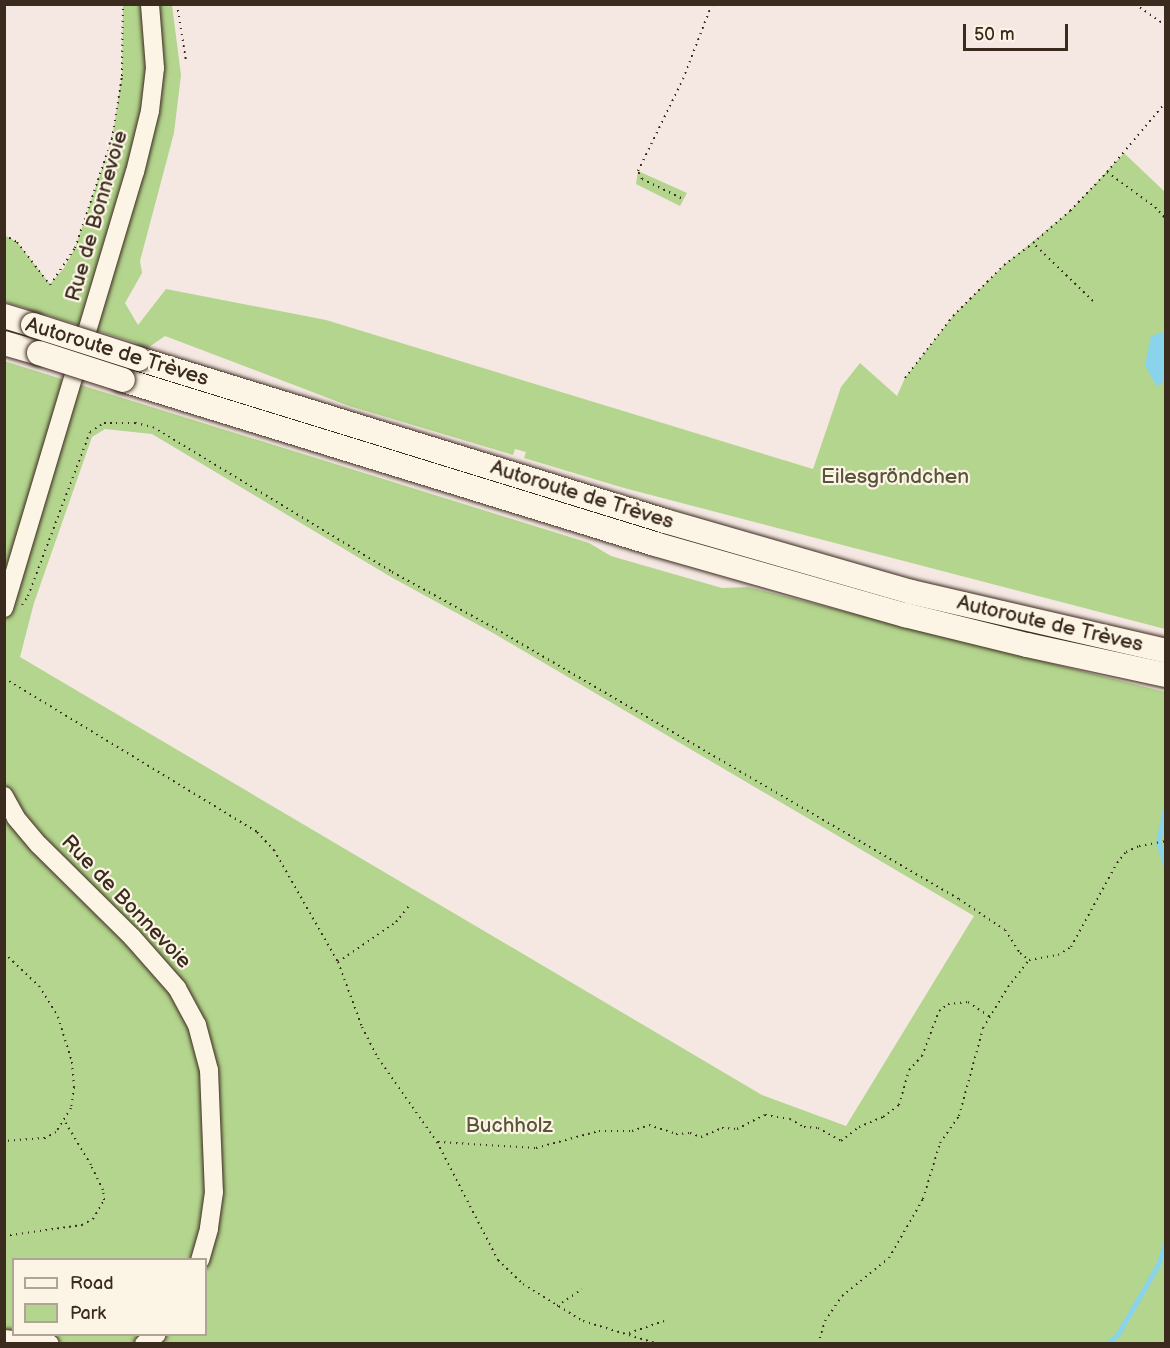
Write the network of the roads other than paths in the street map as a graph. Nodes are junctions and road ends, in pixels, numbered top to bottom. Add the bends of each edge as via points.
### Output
1 (150, 4) edge
2 (4, 316) edge
3 (4, 343) edge
4 (13, 607) edge
5 (1166, 651) edge
6 (1166, 675) edge
7 (4, 796) edge
8 (201, 1258) edge
9 (4, 1339) edge
10 (50, 1344) edge

1 - 4 main road, Rue de Bonnevoie via 155,68 150,111
2 - 5 highway, Autoroute de Trèves, bridge via 665,521 911,592
3 - 6 highway, Autoroute de Trèves, bridge via 655,544 904,615
7 - 8 main road, Rue de Bonnevoie via 16,818 39,845 132,937 177,988 197,1025 209,1070 214,1192
9 - 10 main road

